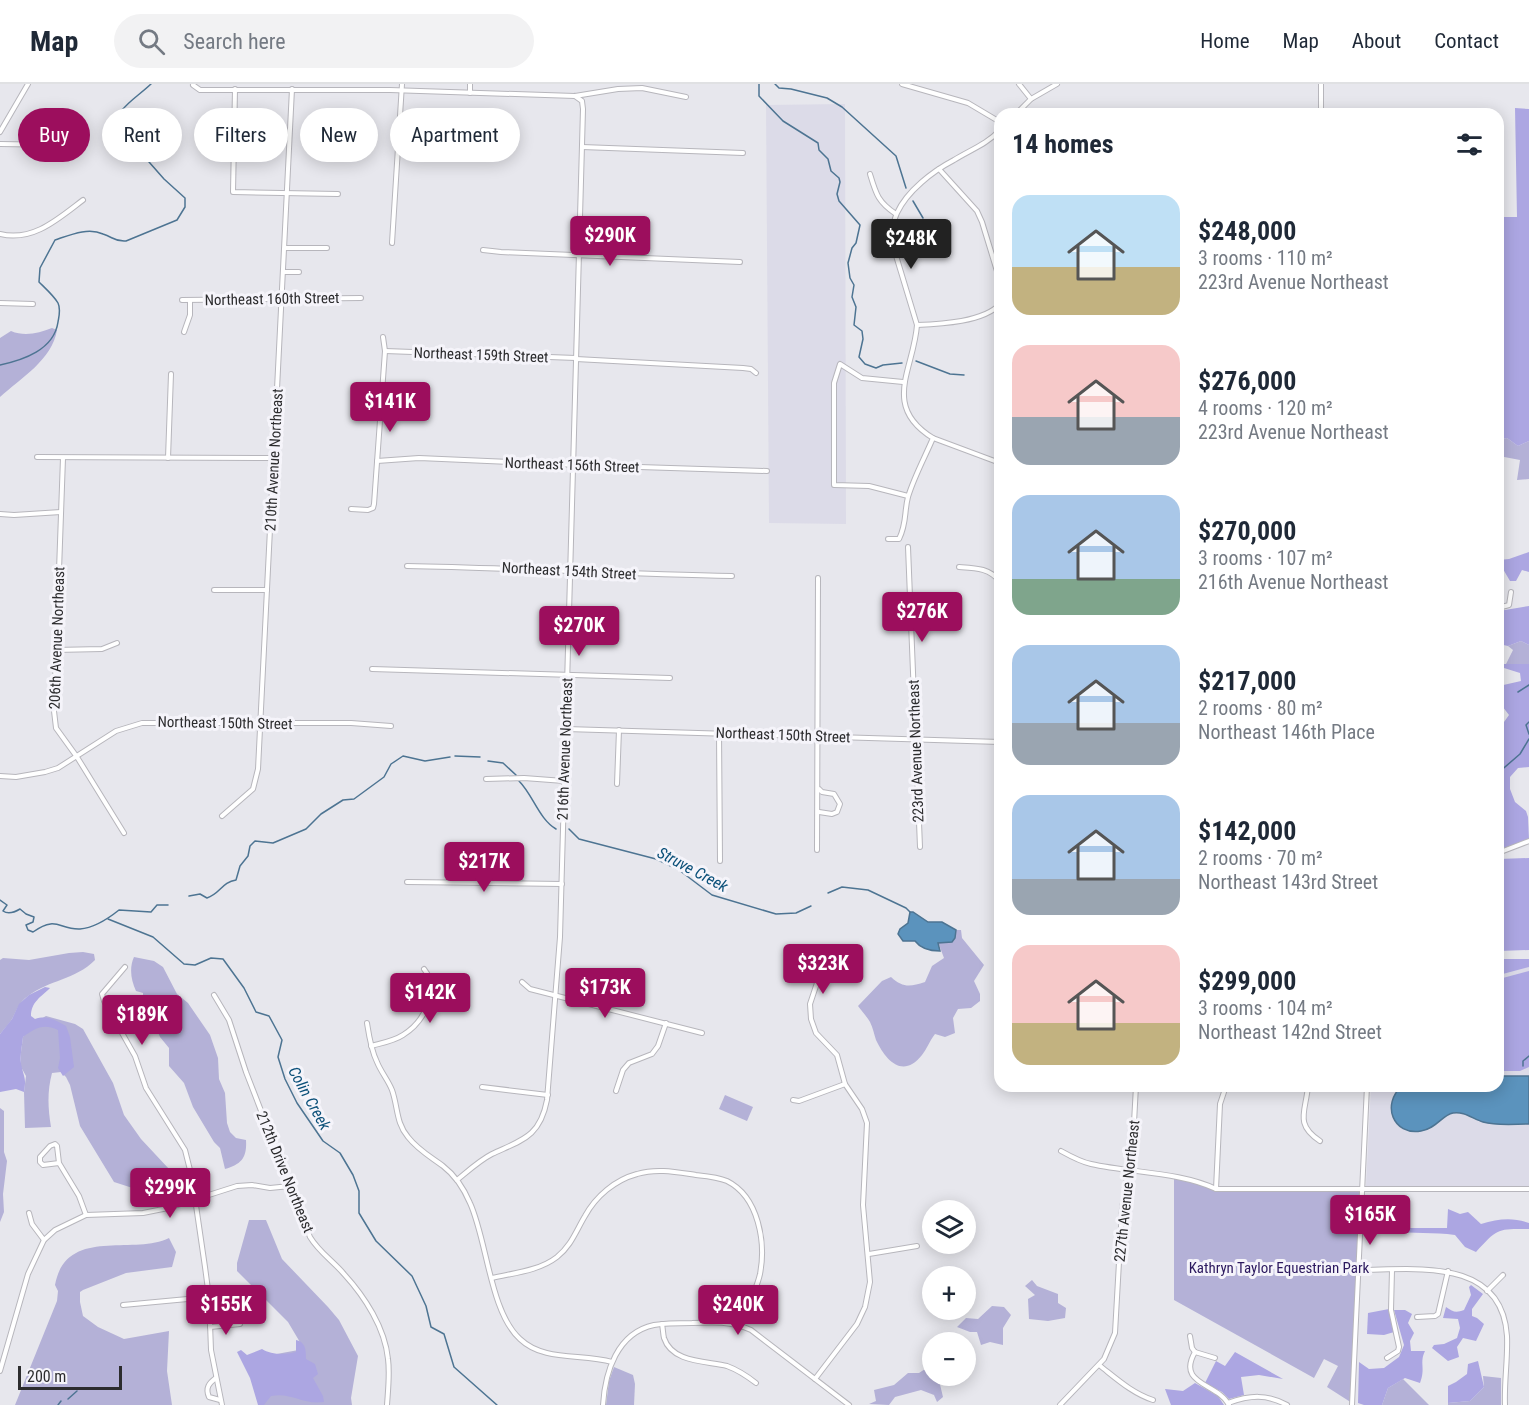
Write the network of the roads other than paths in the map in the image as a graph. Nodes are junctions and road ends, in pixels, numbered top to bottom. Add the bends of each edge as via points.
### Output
1 (28, 84) edge
2 (402, 84) edge
3 (470, 84) edge
4 (902, 84) edge
5 (1019, 84) edge
6 (1057, 84) edge
7 (1321, 84) edge
8 (193, 85) edge
9 (235, 89) junction
10 (292, 89) junction
11 (402, 90) junction
12 (470, 93) junction
13 (575, 96) junction
14 (686, 98) dead end
15 (1031, 99) junction
16 (1022, 108) edge
17 (1322, 108) edge
18 (994, 118) edge
19 (0, 132) edge
20 (994, 136) edge
21 (0, 144) edge
22 (18, 144) edge
23 (582, 147) junction
24 (743, 153) dead end
25 (939, 169) junction
26 (870, 174) dead end
27 (288, 192) junction
28 (338, 194) dead end
29 (83, 200) dead end
30 (896, 214) junction
31 (0, 234) edge
32 (392, 243) dead end
33 (285, 248) junction
34 (327, 248) dead end
35 (483, 250) dead end
36 (579, 255) junction
37 (994, 261) edge
38 (740, 262) dead end
39 (284, 272) junction
40 (298, 272) dead end
41 (361, 298) dead end
42 (182, 300) dead end
43 (190, 300) junction
44 (282, 300) junction
45 (0, 303) edge
46 (33, 304) dead end
47 (994, 309) edge
48 (917, 325) junction
49 (184, 332) dead end
50 (383, 337) dead end
51 (385, 351) junction
52 (576, 359) junction
53 (756, 373) dead end
54 (171, 374) dead end
55 (903, 382) junction
56 (933, 438) junction
57 (37, 457) dead end
58 (63, 458) junction
59 (168, 458) junction
60 (273, 458) junction
61 (378, 461) junction
62 (994, 461) edge
63 (573, 465) junction
64 (768, 471) dead end
65 (909, 496) junction
66 (351, 509) dead end
67 (61, 512) junction
68 (0, 514) edge
69 (888, 539) dead end
70 (908, 547) dead end
71 (406, 566) dead end
72 (959, 567) dead end
73 (571, 571) junction
74 (732, 576) dead end
75 (994, 576) edge
76 (818, 578) dead end
77 (267, 590) junction
78 (214, 591) dead end
79 (1511, 592) dead end
80 (1504, 606) edge
81 (117, 643) dead end
82 (55, 650) junction
83 (372, 669) dead end
84 (568, 675) junction
85 (670, 678) dead end
86 (260, 724) junction
87 (391, 726) dead end
88 (566, 729) junction
89 (619, 730) junction
90 (719, 732) junction
91 (817, 737) junction
92 (916, 739) junction
93 (994, 742) edge
94 (77, 757) junction
95 (0, 776) edge
96 (486, 779) dead end
97 (564, 781) junction
98 (617, 784) dead end
99 (818, 788) junction
100 (819, 812) junction
101 (222, 816) dead end
102 (124, 833) dead end
103 (1529, 841) edge
104 (920, 847) dead end
105 (817, 850) dead end
106 (1504, 851) edge
107 (720, 861) dead end
108 (407, 882) dead end
109 (562, 884) junction
110 (820, 955) dead end
111 (125, 967) dead end
112 (424, 969) dead end
113 (522, 982) dead end
114 (214, 995) dead end
115 (556, 995) junction
116 (366, 1023) dead end
117 (666, 1023) junction
118 (702, 1033) dead end
119 (371, 1046) junction
120 (845, 1084) junction
121 (482, 1087) dead end
122 (616, 1091) dead end
123 (1136, 1092) edge
124 (1224, 1092) edge
125 (1307, 1092) edge
126 (1367, 1092) edge
127 (548, 1095) junction
128 (793, 1100) dead end
129 (1320, 1141) dead end
130 (1061, 1151) dead end
131 (59, 1163) junction
132 (1129, 1171) junction
133 (457, 1180) junction
134 (290, 1186) junction
135 (1361, 1188) junction
136 (1529, 1189) edge
137 (1216, 1190) junction
138 (195, 1200) junction
139 (29, 1214) dead end
140 (86, 1215) junction
141 (44, 1240) junction
142 (917, 1246) dead end
143 (869, 1254) junction
144 (1359, 1270) junction
145 (1392, 1270) junction
146 (1448, 1271) junction
147 (1503, 1275) dead end
148 (492, 1278) junction
149 (1487, 1290) junction
150 (208, 1297) junction
151 (123, 1305) dead end
152 (1418, 1317) dead end
153 (240, 1324) dead end
154 (662, 1324) junction
155 (739, 1325) junction
156 (210, 1327) junction
157 (1190, 1336) dead end
158 (1195, 1352) junction
159 (1215, 1358) dead end
160 (1387, 1358) dead end
161 (612, 1362) junction
162 (1100, 1365) junction
163 (0, 1371) edge
164 (216, 1378) junction
165 (815, 1379) junction
166 (756, 1383) dead end
167 (1153, 1400) dead end
168 (221, 1403) edge
169 (842, 1403) edge
170 (1229, 1404) edge
171 (387, 1405) edge
172 (603, 1405) edge
173 (849, 1405) edge
174 (1060, 1405) edge
175 (1287, 1405) edge
176 (1352, 1405) edge
177 (1505, 1405) edge

1 - 19 street
2 - 11 street
3 - 12 street
4 - 18 street via 968,103
5 - 15 street
6 - 15 street
7 - 17 street
8 - 9 street via 200,90
9 - 10 street
9 - 27 street via 233,192
10 - 11 street
10 - 27 street, 210th Avenue Northeast
11 - 12 street
11 - 32 street
12 - 13 street
13 - 14 street via 642,88
13 - 23 street, 216th Avenue Northeast via 583,104
15 - 16 street
20 - 25 street
21 - 22 street
23 - 24 street
23 - 36 street, 216th Avenue Northeast
25 - 30 street via 909,196
25 - 37 street via 977,211
26 - 30 street via 877,197
27 - 28 street
27 - 33 street, 210th Avenue Northeast
29 - 31 street via 23,237
30 - 48 street via 894,249
33 - 34 street
33 - 39 street, 210th Avenue Northeast
35 - 36 street
36 - 38 street
36 - 52 street, 216th Avenue Northeast
39 - 40 street
39 - 44 street, 210th Avenue Northeast
41 - 44 street, Northeast 160th Street
42 - 43 street, Northeast 160th Street
43 - 44 street, Northeast 160th Street
43 - 49 street
44 - 60 street, 210th Avenue Northeast
45 - 46 street
47 - 48 street via 964,320
48 - 55 street
50 - 51 street
51 - 52 street, Northeast 159th Street
51 - 61 street
52 - 53 street, Northeast 159th Street via 743,368
52 - 63 street, 216th Avenue Northeast
54 - 59 street
55 - 56 street via 910,415
55 - 65 street via 862,378 840,364 834,383 834,485 869,486
56 - 62 street
56 - 65 street
57 - 58 street
58 - 59 street
58 - 67 street, 206th Avenue Northeast
59 - 60 street
60 - 77 street, 210th Avenue Northeast
61 - 63 street, Northeast 156th Street via 419,458
61 - 66 street via 373,508
63 - 64 street, Northeast 156th Street
63 - 73 street, 216th Avenue Northeast
65 - 69 street via 902,533 899,539
67 - 68 street
67 - 82 street, 206th Avenue Northeast
70 - 92 street, 223rd Avenue Northeast
71 - 73 street, Northeast 154th Street
72 - 75 street via 979,568
73 - 74 street, Northeast 154th Street
73 - 84 street, 216th Avenue Northeast
76 - 91 street
77 - 78 street
77 - 86 street, 210th Avenue Northeast
79 - 80 street via 1509,605
81 - 82 street via 102,649
82 - 94 street, 206th Avenue Northeast via 56,728
83 - 84 street
84 - 85 street
84 - 88 street, 216th Avenue Northeast
86 - 87 street, Northeast 150th Street
86 - 94 street, Northeast 150th Street via 142,723 116,731
86 - 101 street, 210th Avenue Northeast via 259,762 253,789
88 - 89 street, Northeast 150th Street
88 - 97 street, 216th Avenue Northeast
89 - 90 street, Northeast 150th Street
89 - 98 street
90 - 91 street, Northeast 150th Street
90 - 107 street
91 - 92 street, Northeast 150th Street
91 - 99 street
92 - 93 street, Northeast 150th Street
92 - 104 street, 223rd Avenue Northeast
94 - 95 street, Northeast 150th Street via 45,772
94 - 102 street, 206th Avenue Northeast
96 - 97 street
97 - 109 street, 216th Avenue Northeast
99 - 100 street
99 - 100 street via 834,794 840,804 832,814
100 - 105 street
103 - 106 street
108 - 109 street
109 - 115 street, 216th Avenue Northeast
110 - 120 street via 819,977 809,1013 822,1040 837,1055
111 - 138 street via 102,994 104,1001 135,1056 146,1088 185,1150
112 - 119 street via 431,982 430,995 417,1024 394,1040
113 - 115 street via 530,989
114 - 134 street, 212th Drive Northeast via 230,1020
115 - 117 street
115 - 127 street, 216th Avenue Northeast
116 - 119 street
117 - 118 street
117 - 122 street via 658,1046 652,1054 629,1064
119 - 133 street via 392,1088 406,1135
120 - 128 street
120 - 143 street via 867,1124 863,1205
121 - 127 street
123 - 132 street, 227th Avenue Northeast
124 - 137 street via 1220,1104
125 - 129 street via 1303,1120 1311,1135
126 - 135 street
127 - 133 street, 216th Avenue Northeast via 541,1120 529,1136 487,1157
130 - 132 street via 1088,1164
131 - 131 street via 55,1144 40,1158 43,1165
131 - 140 street
132 - 137 street via 1189,1179
132 - 162 street, 227th Avenue Northeast via 1122,1209 1114,1333
133 - 148 street via 471,1204
134 - 138 street via 237,1186
134 - 171 street, 212th Drive Northeast via 310,1237 344,1274 374,1316 388,1359
135 - 136 street
135 - 137 street
135 - 144 street
138 - 140 street via 143,1213
138 - 150 street
139 - 141 street
140 - 141 street
141 - 163 street via 28,1274
142 - 143 street
143 - 165 street via 870,1282 865,1307 848,1338
144 - 145 street
144 - 176 street
145 - 146 street
145 - 160 street via 1391,1310 1399,1347
146 - 149 street
146 - 152 street via 1438,1314
147 - 149 street
148 - 155 street via 556,1258 601,1195 626,1178 663,1170 722,1179 739,1189 750,1203 760,1230 762,1260 756,1287
148 - 161 street via 514,1333 531,1348
149 - 177 street via 1500,1308 1507,1336
150 - 151 street
150 - 156 street
153 - 156 street
154 - 155 street
154 - 161 street via 647,1327 629,1338
154 - 166 street via 664,1339 674,1352 729,1367
155 - 165 street via 757,1334
156 - 164 street
157 - 158 street
158 - 159 street
158 - 170 street via 1191,1375 1216,1390
161 - 172 street
162 - 167 street via 1132,1390
162 - 174 street
164 - 168 street
164 - 168 street via 207,1393
165 - 169 street
169 - 173 street
170 - 175 street via 1258,1396

